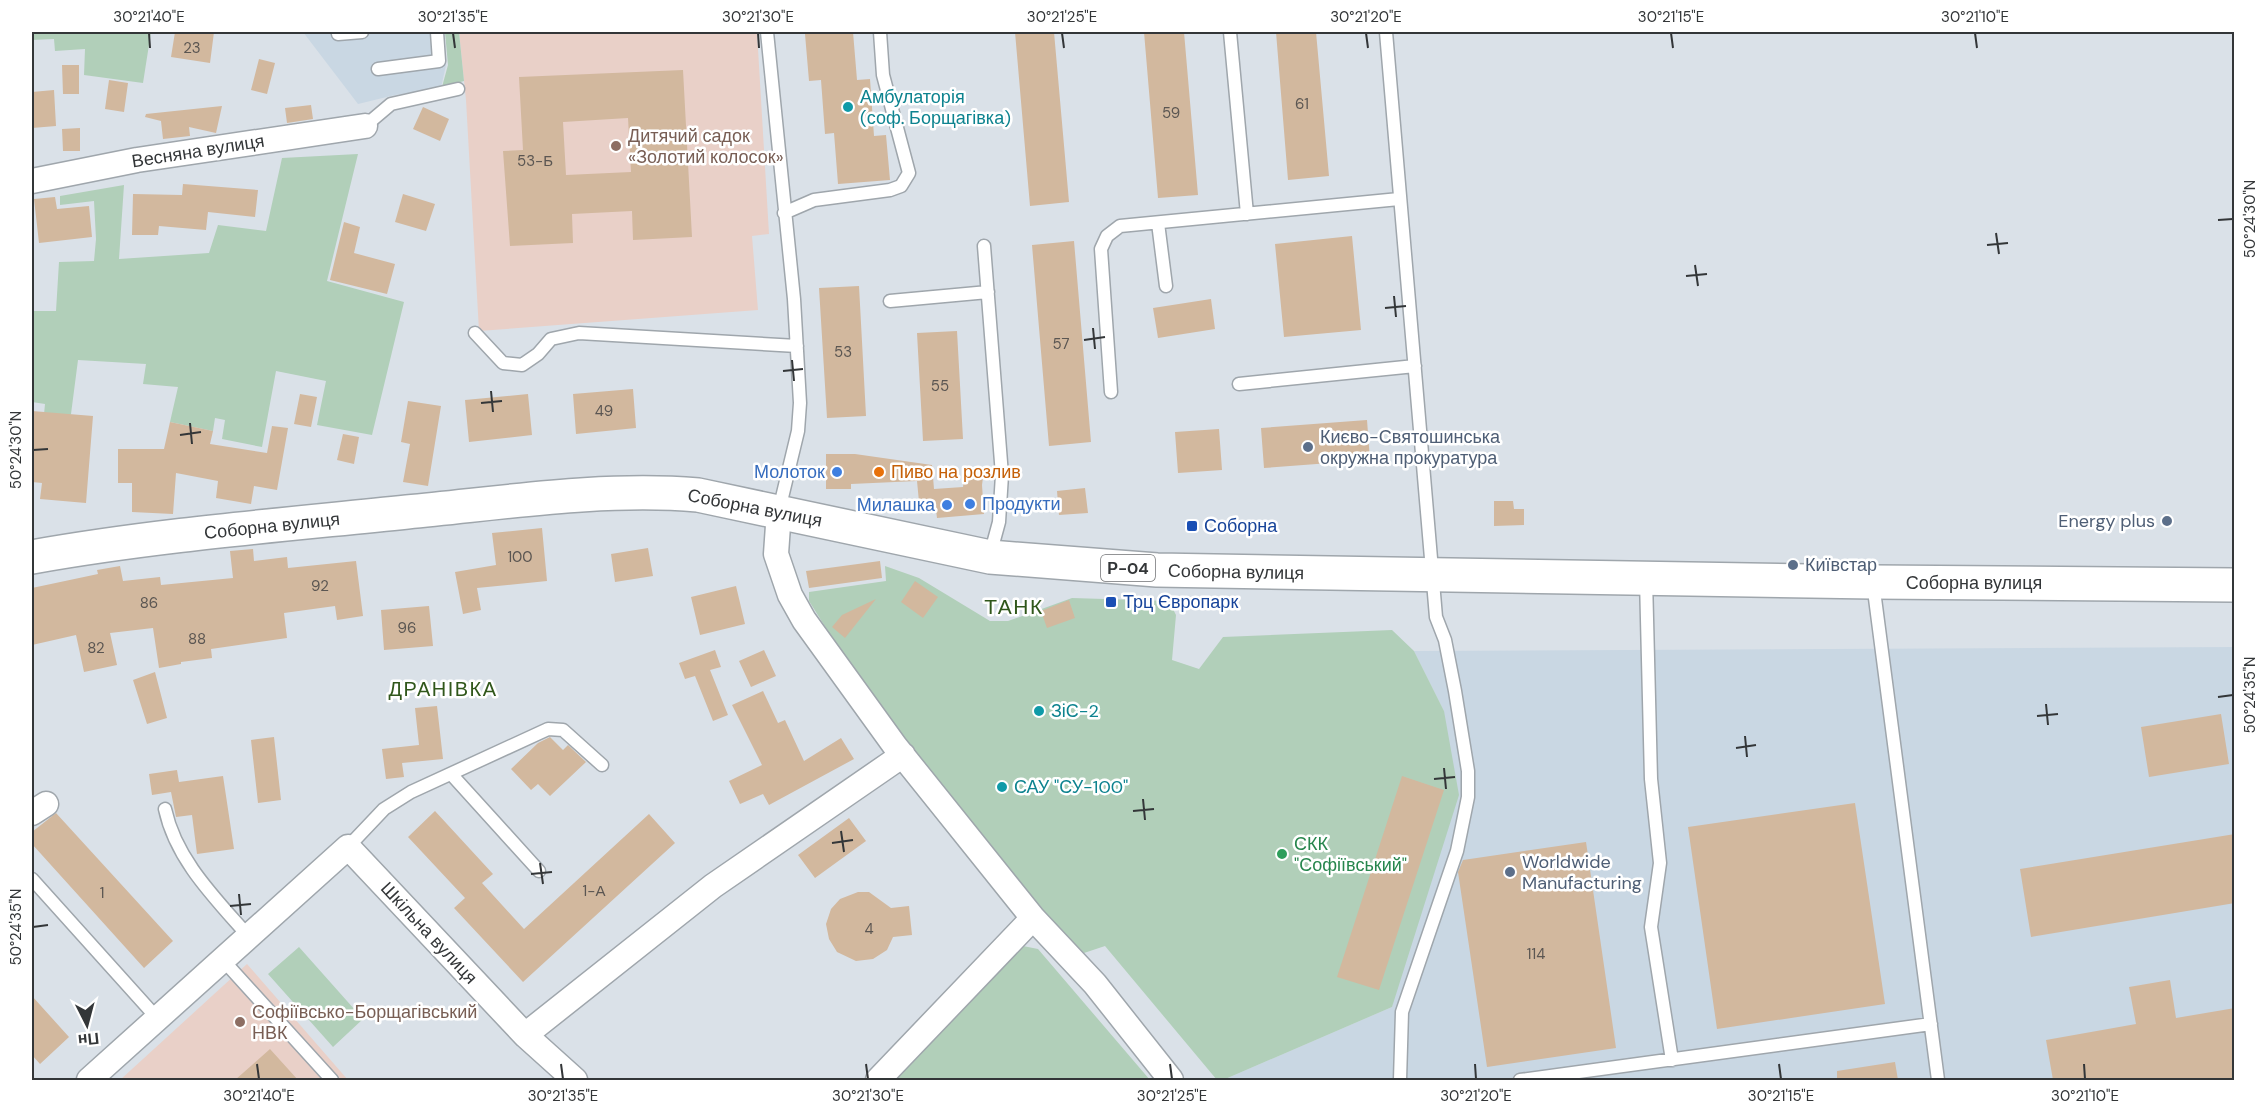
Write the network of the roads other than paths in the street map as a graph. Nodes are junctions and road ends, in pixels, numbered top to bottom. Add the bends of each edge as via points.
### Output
1 (362, 32) edge
2 (436, 32) edge
3 (767, 32) edge
4 (880, 32) edge
5 (1230, 32) edge
6 (1386, 32) edge
7 (338, 34) dead end
8 (378, 69) dead end
9 (458, 89) dead end
10 (365, 126) joint
11 (32, 181) edge
12 (1399, 199) junction
13 (784, 213) junction
14 (1247, 214) junction
15 (1158, 223) junction
16 (984, 246) dead end
17 (1166, 286) dead end
18 (988, 292) junction
19 (890, 301) dead end
20 (475, 333) dead end
21 (797, 346) junction
22 (1415, 366) junction
23 (1239, 384) dead end
24 (1111, 392) dead end
25 (779, 511) junction
26 (32, 556) edge
27 (990, 557) junction
28 (1432, 575) junction
29 (1646, 578) junction
30 (1873, 582) junction
31 (2235, 585) edge
32 (903, 755) junction
33 (602, 765) dead end
34 (452, 775) junction
35 (165, 809) dead end
36 (348, 847) junction
37 (539, 870) dead end
38 (32, 879) edge
39 (1033, 918) junction
40 (249, 937) junction
41 (224, 960) junction
42 (157, 1018) junction
43 (1931, 1024) junction
44 (525, 1035) junction
45 (1672, 1060) junction
46 (89, 1080) edge
47 (333, 1080) edge
48 (574, 1080) edge
49 (878, 1080) edge
50 (1171, 1080) edge
51 (1400, 1080) edge
52 (1520, 1080) edge
53 (1938, 1080) edge

1 - 7 lane
2 - 8 lane via 440,61
3 - 13 lane
4 - 13 lane via 883,75 909,173 901,186 890,190 814,200
5 - 14 lane
6 - 12 lane
9 - 10 lane via 391,104
10 - 11 street, Весняна вулиця via 137,160
12 - 14 lane
12 - 22 lane
13 - 21 lane
14 - 15 lane
15 - 17 lane
15 - 24 lane via 1120,226 1107,236 1101,249
16 - 18 lane
18 - 19 lane
18 - 27 lane via 1002,475 999,522
20 - 21 lane via 503,363 522,365 551,339 579,333
21 - 25 lane via 798,431
22 - 23 lane
22 - 28 lane
25 - 26 main road, Соборна вулиця / Р-04 via 698,495 624,492 134,540
25 - 27 main road, Соборна вулиця / Р-04
25 - 32 street via 776,554 790,595 848,684
27 - 28 main road, Соборна вулиця / Р-04 via 1157,570
28 - 29 main road, Соборна вулиця / Р-04
28 - 51 lane via 1436,617 1445,640 1468,771 1468,796 1457,851 1402,1012
29 - 30 main road, Соборна вулиця / Р-04
29 - 45 lane via 1650,767 1660,863 1651,927
30 - 31 main road, Соборна вулиця / Р-04
30 - 43 lane
32 - 39 street
32 - 44 street via 713,886
33 - 34 lane via 563,730 548,729
34 - 36 lane via 411,792 384,809
34 - 37 lane
35 - 40 lane via 170,833 181,853
36 - 40 street
36 - 44 street, Шкільна вулиця
38 - 42 lane
39 - 49 street
39 - 50 street via 1095,984
40 - 41 street
41 - 42 street
41 - 47 lane
42 - 46 street
43 - 45 lane
43 - 53 lane
44 - 48 street, Шкільна вулиця
45 - 52 lane

